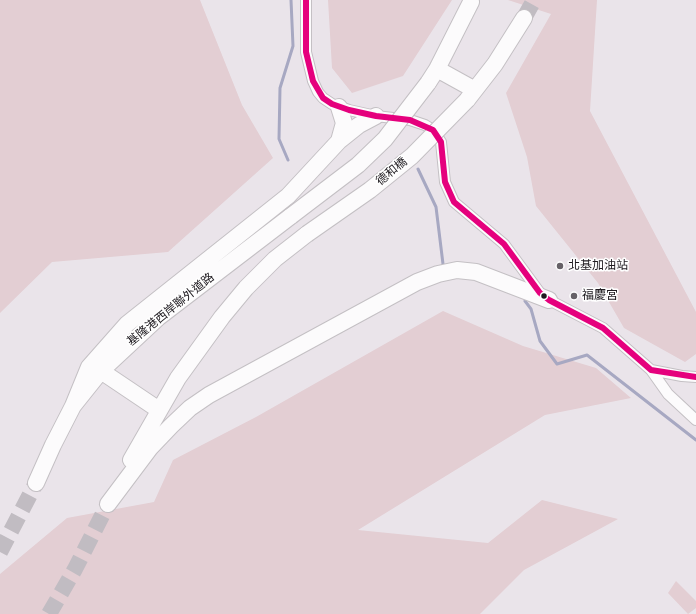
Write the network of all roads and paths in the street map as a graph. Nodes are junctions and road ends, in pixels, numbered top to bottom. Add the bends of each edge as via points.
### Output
1 (306, 0) edge
2 (472, 2) dead end
3 (524, 18) tunnel mouth
4 (438, 69) junction
5 (471, 95) junction
6 (339, 107) junction
7 (376, 116) junction
8 (339, 141) junction
9 (532, 282) junction
10 (513, 286) junction
11 (549, 300) junction
12 (651, 370) junction
13 (101, 371) junction
14 (682, 376) junction
15 (696, 377) edge
16 (668, 394) junction
17 (73, 406) junction
18 (159, 410) junction
19 (696, 420) edge
20 (36, 483) tunnel mouth

1 - 6 street via 306,52 313,81 318,92
2 - 4 main road
3 - 5 main road
4 - 5 main road
4 - 13 main road, 基隆港西岸聯外道路, bridge via 385,139 358,165 159,317
5 - 18 main road, 德和橋, bridge via 412,156 275,259 236,300 195,354
6 - 7 street
6 - 8 main road via 344,123
7 - 8 main road via 366,120
7 - 9 street via 410,120 433,130 441,142 445,182 454,202 504,244
8 - 17 main road via 288,196 127,324 89,367
9 - 10 main road via 528,286
9 - 11 street
10 - 11 main road
10 - 18 main road via 476,272 457,270 417,282 209,395 190,408 150,448 108,504
11 - 12 street via 603,328
12 - 14 street
12 - 16 street
13 - 17 main road, 基隆港西岸聯外道路
13 - 18 main road
14 - 15 street
14 - 16 street via 668,382
16 - 19 street
17 - 20 main road, 基隆港西岸聯外道路

